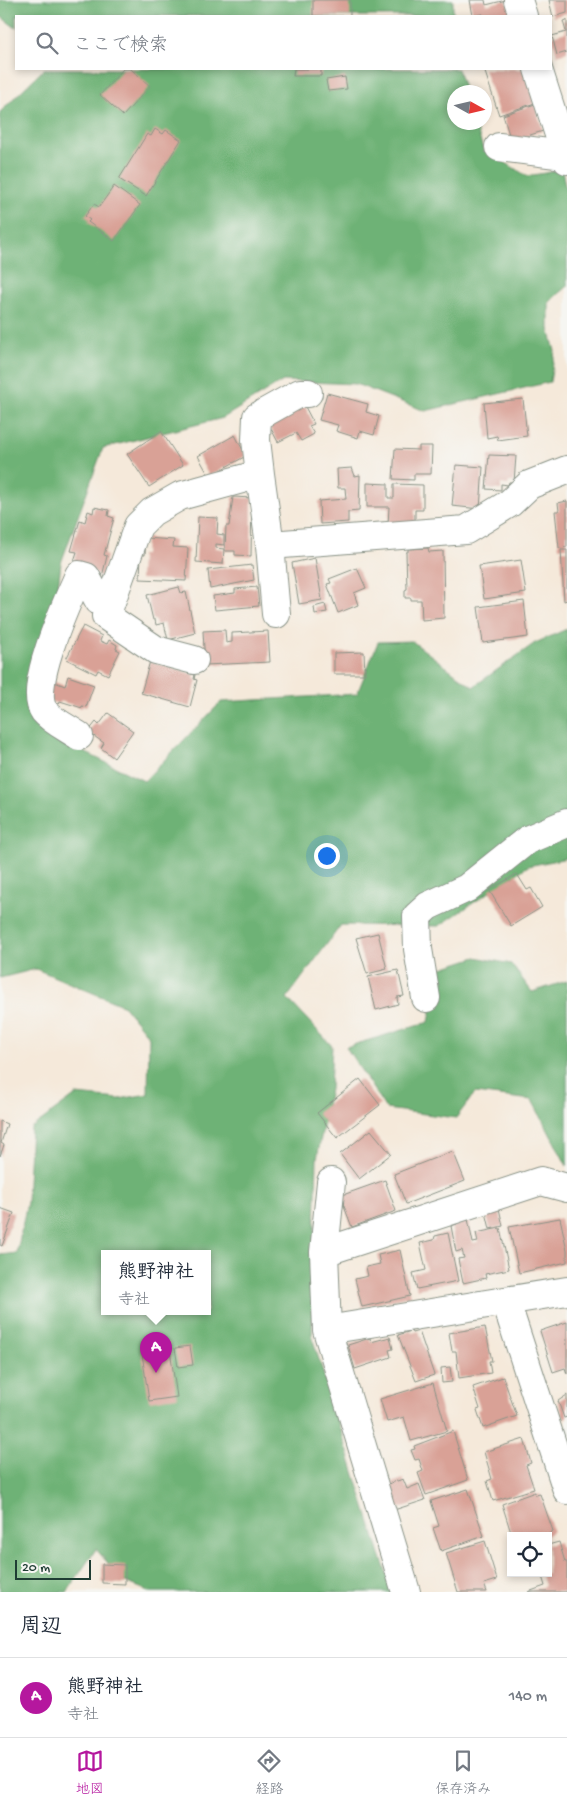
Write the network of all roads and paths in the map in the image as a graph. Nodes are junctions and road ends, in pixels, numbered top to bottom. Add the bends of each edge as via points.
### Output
1 (518, 0) edge
2 (523, 15) edge
3 (538, 70) edge
4 (499, 147) dead end
5 (566, 158) edge
6 (308, 393) dead end
7 (567, 470) edge
8 (260, 474) junction
9 (270, 545) junction
10 (109, 607) junction
11 (276, 614) dead end
12 (194, 660) dead end
13 (79, 736) dead end
14 (567, 823) edge
15 (426, 998) dead end
16 (331, 1182) dead end
17 (567, 1188) edge
18 (324, 1252) junction
19 (567, 1291) edge
20 (506, 1302) junction
21 (327, 1330) junction
22 (567, 1490) edge
23 (406, 1592) edge

1 - 2 street
3 - 5 street
4 - 5 street
6 - 8 street via 300,393 257,417
7 - 9 street via 529,486 510,503 466,530
8 - 9 street
8 - 10 street via 180,496 152,512 138,526
9 - 11 street
10 - 12 street via 106,616 156,650
10 - 13 street via 99,601 86,577 79,575 46,660 40,703 45,712
14 - 15 street via 526,840 467,888 428,906 417,916 418,949
16 - 18 street
17 - 18 street via 541,1181
18 - 21 street
19 - 20 street
20 - 21 street
20 - 22 street
21 - 23 street

